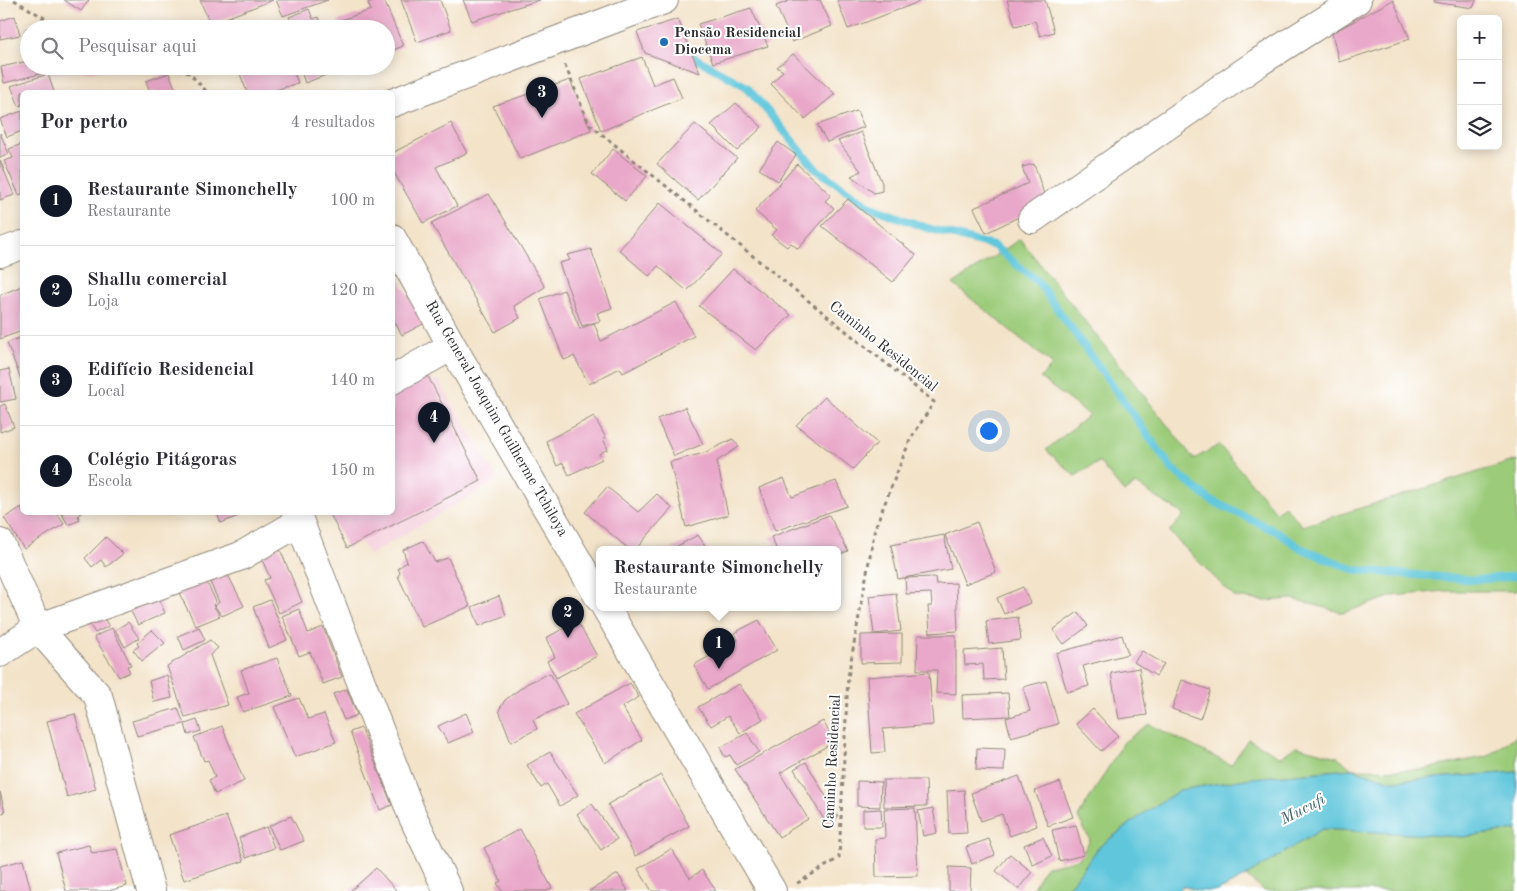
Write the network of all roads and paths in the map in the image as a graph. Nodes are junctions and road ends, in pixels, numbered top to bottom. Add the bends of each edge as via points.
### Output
1 (14, 0) edge
2 (664, 0) edge
3 (1357, 0) edge
4 (48, 20) edge
5 (556, 41) junction
6 (192, 75) edge
7 (205, 90) edge
8 (395, 102) edge
9 (1032, 219) dead end
10 (395, 243) edge
11 (20, 246) edge
12 (0, 254) edge
13 (452, 346) junction
14 (395, 378) edge
15 (298, 518) edge
16 (0, 543) edge
17 (596, 592) edge
18 (608, 611) edge
19 (38, 628) junction
20 (0, 653) edge
21 (782, 889) edge
22 (150, 891) edge
23 (448, 891) edge

1 - 4 path
2 - 5 street
3 - 9 street via 1259,62
5 - 8 street
5 - 21 path, Caminho Residencial via 589,124 934,402 910,440 875,528 848,677 839,858
6 - 7 path
10 - 13 street, Rua General Joaquim Guilherme Tchiloya
11 - 12 street
13 - 14 street
13 - 17 street, Rua General Joaquim Guilherme Tchiloya
15 - 19 street via 240,556
15 - 23 street via 412,815
16 - 19 street
18 - 21 street
19 - 20 street
19 - 22 street via 98,696

